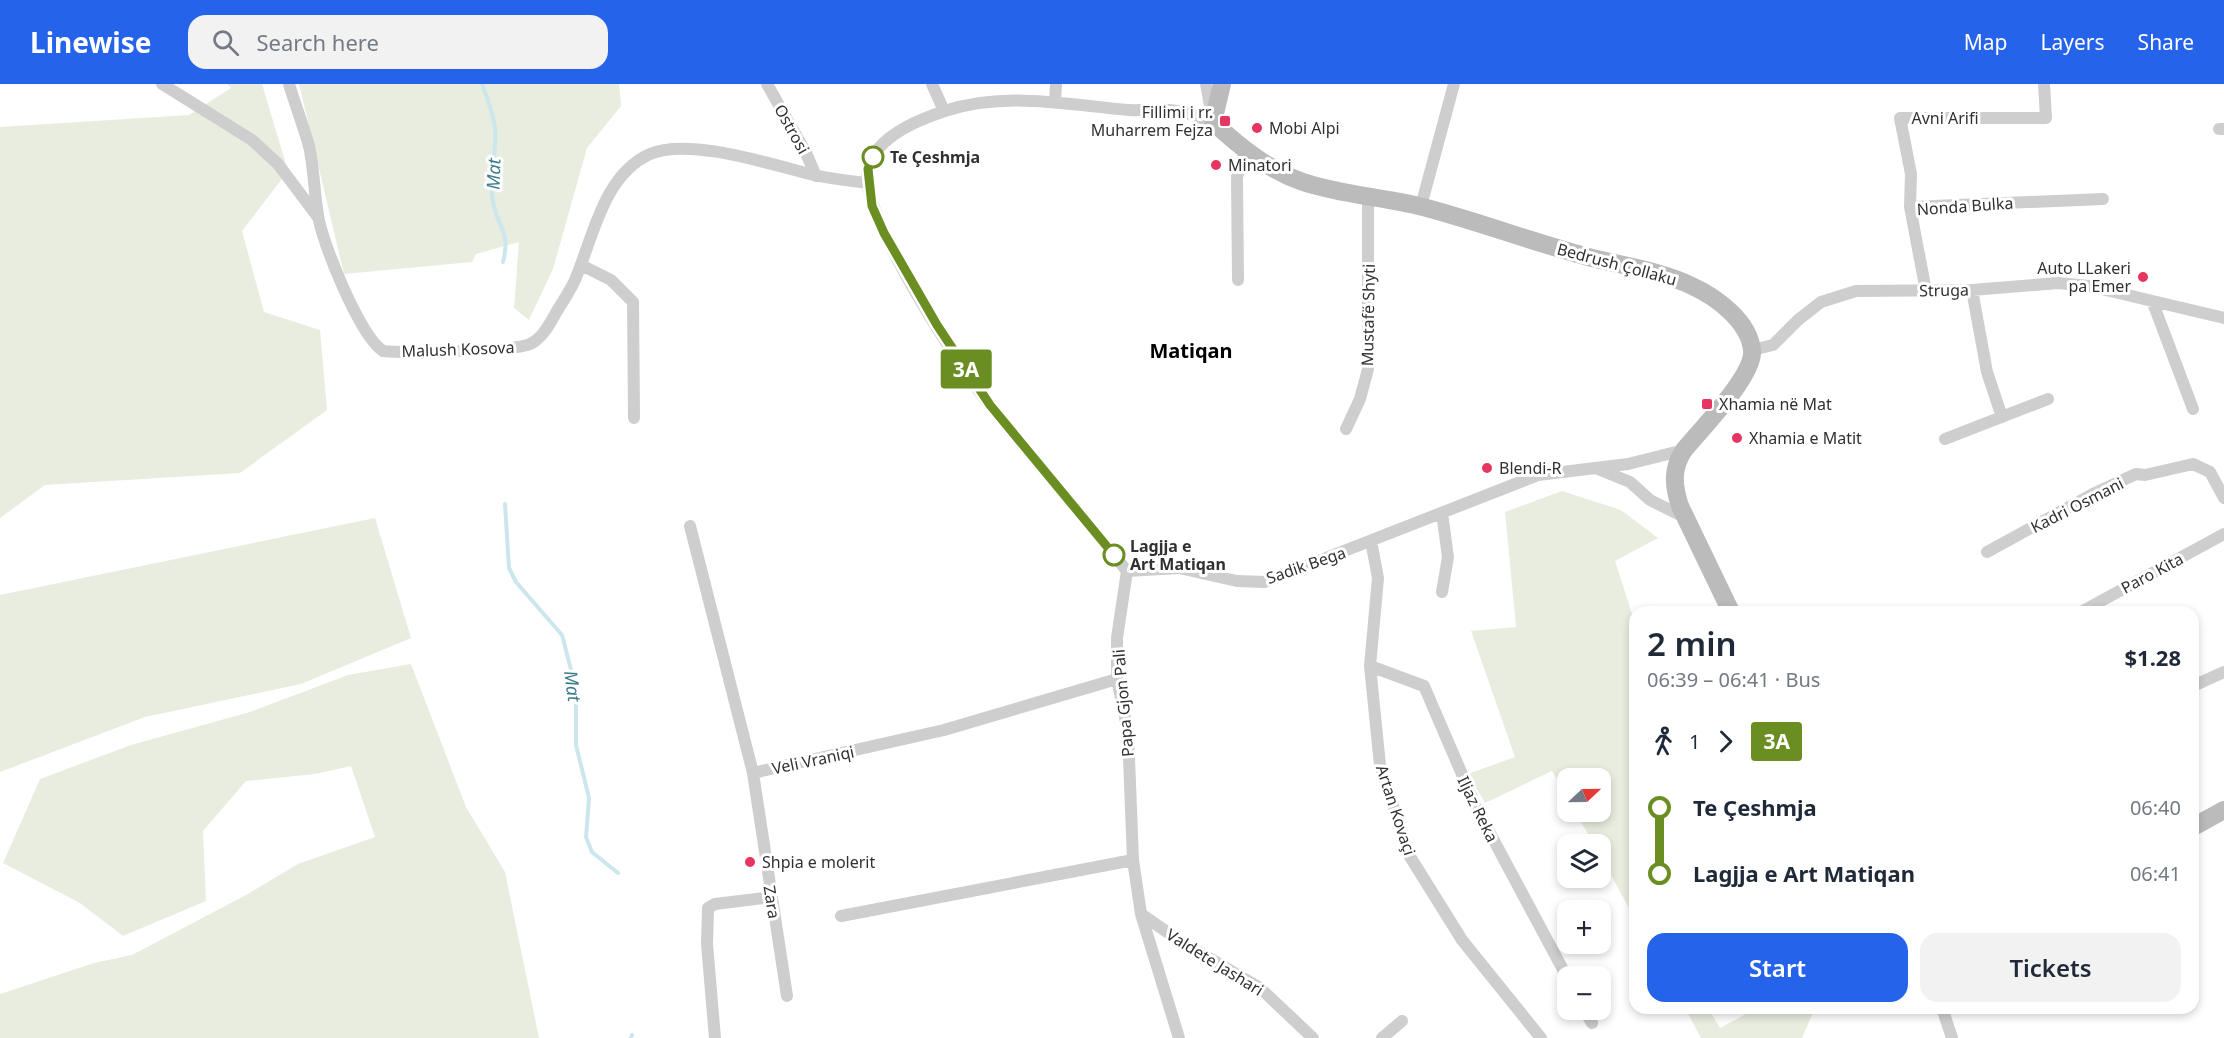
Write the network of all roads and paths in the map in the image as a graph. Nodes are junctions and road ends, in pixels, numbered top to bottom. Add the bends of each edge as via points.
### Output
1 (162, 84) edge
2 (289, 84) edge
3 (767, 84) edge
4 (932, 84) edge
5 (1056, 84) edge
6 (1206, 84) edge
7 (1222, 84) edge
8 (1454, 84) edge
9 (2044, 84) edge
10 (1055, 102) junction
11 (944, 111) junction
12 (1213, 122) junction
13 (1245, 152) junction
14 (816, 176) junction
15 (868, 183) junction
16 (1368, 197) junction
17 (2103, 199) dead end
18 (1421, 207) junction
19 (1910, 207) junction
20 (318, 217) junction
21 (581, 265) junction
22 (1238, 280) dead end
23 (1972, 290) junction
24 (1926, 291) junction
25 (2153, 303) junction
26 (2224, 318) edge
27 (1752, 350) junction
28 (2048, 399) dead end
29 (2193, 409) dead end
30 (2002, 417) junction
31 (634, 418) dead end
32 (1346, 429) dead end
33 (1945, 440) dead end
34 (1684, 450) junction
35 (1597, 469) junction
36 (2224, 498) edge
37 (1442, 513) junction
38 (1686, 518) junction
39 (690, 526) dead end
40 (2224, 534) edge
41 (1371, 542) junction
42 (1987, 552) dead end
43 (1127, 571) junction
44 (1442, 592) dead end
45 (1728, 606) edge
46 (2092, 606) edge
47 (1370, 666) junction
48 (2224, 672) edge
49 (1117, 679) junction
50 (2199, 683) edge
51 (753, 773) junction
52 (2224, 810) edge
53 (2199, 824) edge
54 (1133, 860) junction
55 (772, 897) junction
56 (1141, 914) junction
57 (841, 916) dead end
58 (1561, 966) edge
59 (787, 996) dead end
60 (1944, 1014) edge
61 (1590, 1020) edge
62 (1402, 1021) dead end
63 (1592, 1023) dead end
64 (715, 1038) edge
65 (1179, 1038) edge
66 (1313, 1038) edge
67 (1382, 1038) edge
68 (1541, 1038) edge
69 (1952, 1038) edge

1 - 20 street via 252,140 278,164
2 - 20 street, Malush Kosova via 309,148
3 - 14 street, Ostrosi
4 - 11 street
5 - 10 street
6 - 12 street
7 - 12 street
8 - 18 street
9 - 19 street, Avni Arifi via 2046,118 1900,118 1911,174
10 - 11 street via 978,103
10 - 12 street via 1171,110
11 - 15 street via 913,124 878,146 868,169
12 - 13 street, Bedrush Çollaku
13 - 16 street, Bedrush Çollaku via 1302,181
13 - 22 street via 1237,177
14 - 15 street, Malush Kosova
14 - 21 street, Malush Kosova via 712,151 669,149 649,154 624,173 609,195
15 - 43 street via 872,206 884,233 937,325 990,405
16 - 18 street, Bedrush Çollaku
16 - 32 street, Mustafë Shyti via 1368,369
17 - 19 street, Nonda Bulka
18 - 27 street, Bedrush Çollaku via 1682,281 1723,304 1742,328
19 - 24 street, Nonda Bulka
20 - 21 street, Malush Kosova via 327,250 361,322 377,347 388,352 529,345 544,332
21 - 31 street via 611,280 633,302
23 - 24 street, Struga
23 - 25 street, Struga via 2058,283 2089,286
23 - 30 street via 1988,372
24 - 27 street, Struga via 1846,293 1811,308 1773,345
25 - 26 street, Struga
25 - 29 street
27 - 34 street via 1743,378
28 - 30 street
30 - 33 street
34 - 35 street, Sadik Bega
34 - 38 street via 1677,460 1674,482
35 - 37 street, Sadik Bega via 1538,475
35 - 38 street, Sadik Bega via 1630,482 1650,500
36 - 42 street, Kadri Osmani via 2210,472 2193,464 2136,474
37 - 41 street, Sadik Bega
37 - 44 street via 1448,557
38 - 45 street
39 - 51 street, Veli Vraniqi
40 - 46 street, Paro Kita
41 - 43 street, Sadik Bega via 1265,582 1236,581 1179,568
41 - 47 street, Artan Kovaçi via 1378,578
43 - 49 street, Papa Gjon Pali via 1117,638
47 - 58 street, Iljaz Reka via 1424,686 1477,809
47 - 68 street, Artan Kovaçi via 1380,765 1409,855 1461,940
48 - 50 street
49 - 51 street, Veli Vraniqi via 955,727
49 - 54 street, Papa Gjon Pali via 1128,732
51 - 55 street, Zara
52 - 53 street
54 - 56 street, Papa Gjon Pali
54 - 57 street
55 - 59 street, Zara
55 - 64 street via 708,908
56 - 65 street, Papa Gjon Pali
56 - 66 street, Valdete Jashari via 1260,988
60 - 69 street
61 - 63 street
62 - 67 street

